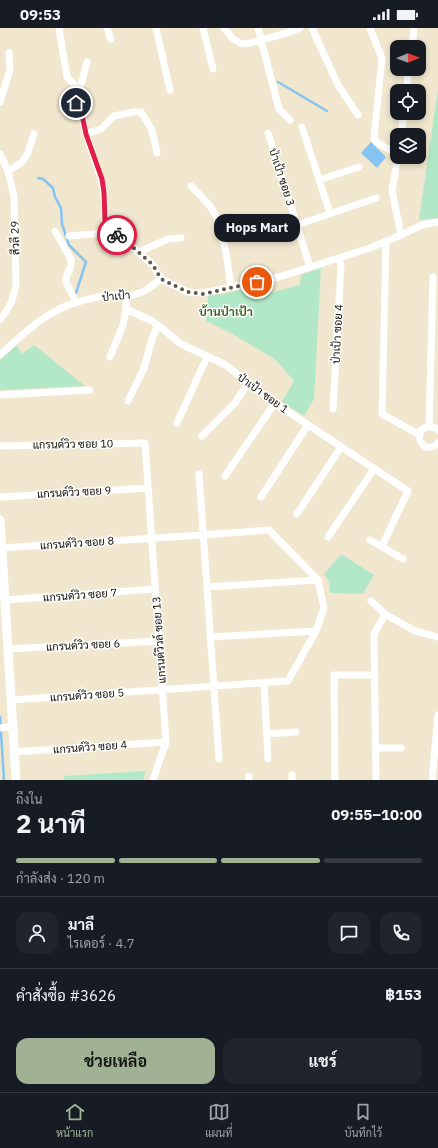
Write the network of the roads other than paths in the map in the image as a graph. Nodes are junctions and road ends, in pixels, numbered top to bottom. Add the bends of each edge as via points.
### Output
1 (59, 28) edge
2 (107, 28) edge
3 (156, 28) edge
4 (203, 28) edge
5 (224, 28) edge
6 (258, 28) edge
7 (300, 28) edge
8 (312, 28) edge
9 (370, 28) edge
10 (414, 28) edge
11 (111, 38) dead end
12 (260, 40) junction
13 (413, 40) edge
14 (9, 53) dead end
15 (87, 62) dead end
16 (213, 69) dead end
17 (79, 90) junction
18 (170, 90) dead end
19 (0, 102) edge
20 (358, 115) dead end
21 (290, 120) dead end
22 (302, 127) dead end
23 (268, 133) dead end
24 (34, 134) dead end
25 (86, 134) junction
26 (390, 151) edge
27 (157, 153) dead end
28 (0, 154) edge
29 (397, 164) edge
30 (359, 167) dead end
31 (8, 171) junction
32 (319, 180) junction
33 (191, 186) dead end
34 (376, 198) dead end
35 (330, 213) junction
36 (438, 222) edge
37 (297, 225) junction
38 (109, 230) junction
39 (55, 231) dead end
40 (401, 235) junction
41 (69, 236) dead end
42 (181, 238) dead end
43 (386, 241) junction
44 (139, 252) junction
45 (339, 259) junction
46 (310, 267) junction
47 (434, 277) dead end
48 (161, 279) junction
49 (231, 287) junction
50 (126, 296) junction
51 (76, 302) junction
52 (126, 309) junction
53 (0, 319) edge
54 (158, 325) junction
55 (0, 355) edge
56 (110, 356) dead end
57 (208, 357) junction
58 (248, 382) junction
59 (90, 390) dead end
60 (0, 395) edge
61 (128, 401) dead end
62 (275, 403) junction
63 (333, 409) dead end
64 (177, 423) dead end
65 (308, 425) junction
66 (429, 426) junction
67 (438, 430) edge
68 (420, 435) junction
69 (202, 436) dead end
70 (145, 442) joint
71 (438, 444) edge
72 (0, 446) edge
73 (341, 447) junction
74 (374, 469) junction
75 (199, 474) dead end
76 (225, 476) dead end
77 (148, 488) junction
78 (0, 497) edge
79 (261, 497) dead end
80 (297, 514) dead end
81 (0, 520) edge
82 (203, 535) junction
83 (328, 537) dead end
84 (152, 538) junction
85 (370, 540) dead end
86 (382, 546) junction
87 (1, 548) junction
88 (404, 559) dead end
89 (318, 580) junction
90 (206, 587) junction
91 (155, 589) junction
92 (5, 600) junction
93 (371, 601) dead end
94 (385, 614) junction
95 (316, 631) junction
96 (210, 637) junction
97 (438, 637) edge
98 (159, 641) junction
99 (8, 649) junction
100 (375, 675) junction
101 (264, 683) junction
102 (214, 686) junction
103 (163, 690) junction
104 (11, 700) junction
105 (438, 715) edge
106 (7, 727) edge
107 (296, 732) dead end
108 (266, 734) junction
109 (166, 742) junction
110 (376, 748) junction
111 (401, 748) dead end
112 (14, 752) junction
113 (268, 759) dead end
114 (219, 760) dead end
115 (16, 780) edge
116 (153, 780) edge
117 (335, 780) edge
118 (376, 780) edge
119 (432, 780) edge

1 - 17 street via 67,77
2 - 11 street
3 - 18 street
4 - 16 street
5 - 12 street via 233,39 242,44
6 - 12 street
7 - 12 street
8 - 20 street via 338,85
9 - 26 street via 382,58 374,138
10 - 13 street
12 - 21 street via 279,109
14 - 19 street via 10,70
15 - 17 street
17 - 25 street via 76,103 82,115
22 - 32 street
23 - 37 street, ป่าเป้า ซอย 3
24 - 31 street via 27,156
25 - 27 street via 101,129 114,116 142,112 152,130
25 - 38 street via 102,179 105,222
28 - 31 street, สีวลี 29
29 - 40 street via 392,190
30 - 32 street
31 - 53 street, สีวลี 29 via 14,196 16,284 14,298
32 - 35 street
33 - 49 street via 212,209 219,225
34 - 35 street
35 - 37 street
36 - 40 street via 422,224
37 - 46 street, ป่าเป้า ซอย 3
38 - 41 street
38 - 44 street
39 - 51 street via 71,259 66,282
40 - 43 street
42 - 44 street via 168,239
43 - 45 street
43 - 68 street via 382,414
44 - 48 street via 153,265
45 - 46 street
45 - 63 street, ป่าเป้า ซอย 4 via 341,264
46 - 49 street
47 - 66 street
48 - 49 street via 188,292 203,294
48 - 50 street, ป่าเป้า via 147,290
50 - 51 street, ป่าเป้า via 112,294
50 - 52 street
51 - 55 street, ป่าเป้า via 50,313
52 - 54 street, ป่าเป้า ซอย 1
52 - 56 street via 123,325
54 - 57 street, ป่าเป้า ซอย 1 via 181,344
54 - 61 street via 144,368
57 - 58 street, ป่าเป้า ซอย 1 via 224,364
57 - 64 street
58 - 62 street, ป่าเป้า ซอย 1
58 - 69 street via 235,403
59 - 60 street
62 - 65 street, ป่าเป้า ซอย 1
62 - 76 street
65 - 73 street, ป่าเป้า ซอย 1
65 - 79 street
66 - 67 street
66 - 68 street via 423,429
68 - 71 street via 420,442 425,446 432,447
70 - 72 street, แกรนด์วิว ซอย 10
70 - 77 street, แกรนด์วิวล์ ซอย 13
73 - 74 street, ป่าเป้า ซอย 1
73 - 80 street
74 - 83 street
74 - 86 street, ป่าเป้า ซอย 1 via 408,491
75 - 82 street
77 - 78 street, แกรนด์วิว ซอย 9
77 - 84 street, แกรนด์วิวล์ ซอย 13
81 - 87 street
82 - 84 street
82 - 89 street via 269,530
82 - 90 street
84 - 87 street, แกรนด์วิว ซอย 8
84 - 91 street, แกรนด์วิวล์ ซอย 13
85 - 86 street
86 - 88 street
87 - 92 street
89 - 90 street
89 - 95 street via 324,608
90 - 96 street
91 - 92 street, แกรนด์วิว ซอย 7
91 - 98 street, แกรนด์วิวล์ ซอย 13
92 - 99 street
93 - 94 street
94 - 97 street via 415,631
94 - 100 street via 374,634
95 - 96 street
95 - 101 street, แกรนด์วิว ซอย 5 via 288,681
96 - 102 street
98 - 99 street, แกรนด์วิว ซอย 6
98 - 103 street, แกรนด์วิวล์ ซอย 13
99 - 104 street
100 - 110 street
100 - 117 street via 334,675
101 - 102 street, แกรนด์วิว ซอย 5
101 - 108 street
102 - 103 street, แกรนด์วิว ซอย 5
102 - 114 street
103 - 104 street, แกรนด์วิว ซอย 5
103 - 109 street, แกรนด์วิวล์ ซอย 13
104 - 106 street
105 - 119 street
106 - 112 street
107 - 108 street
108 - 113 street
109 - 112 street, แกรนด์วิว ซอย 4
109 - 116 street
110 - 111 street
110 - 118 street
112 - 115 street

